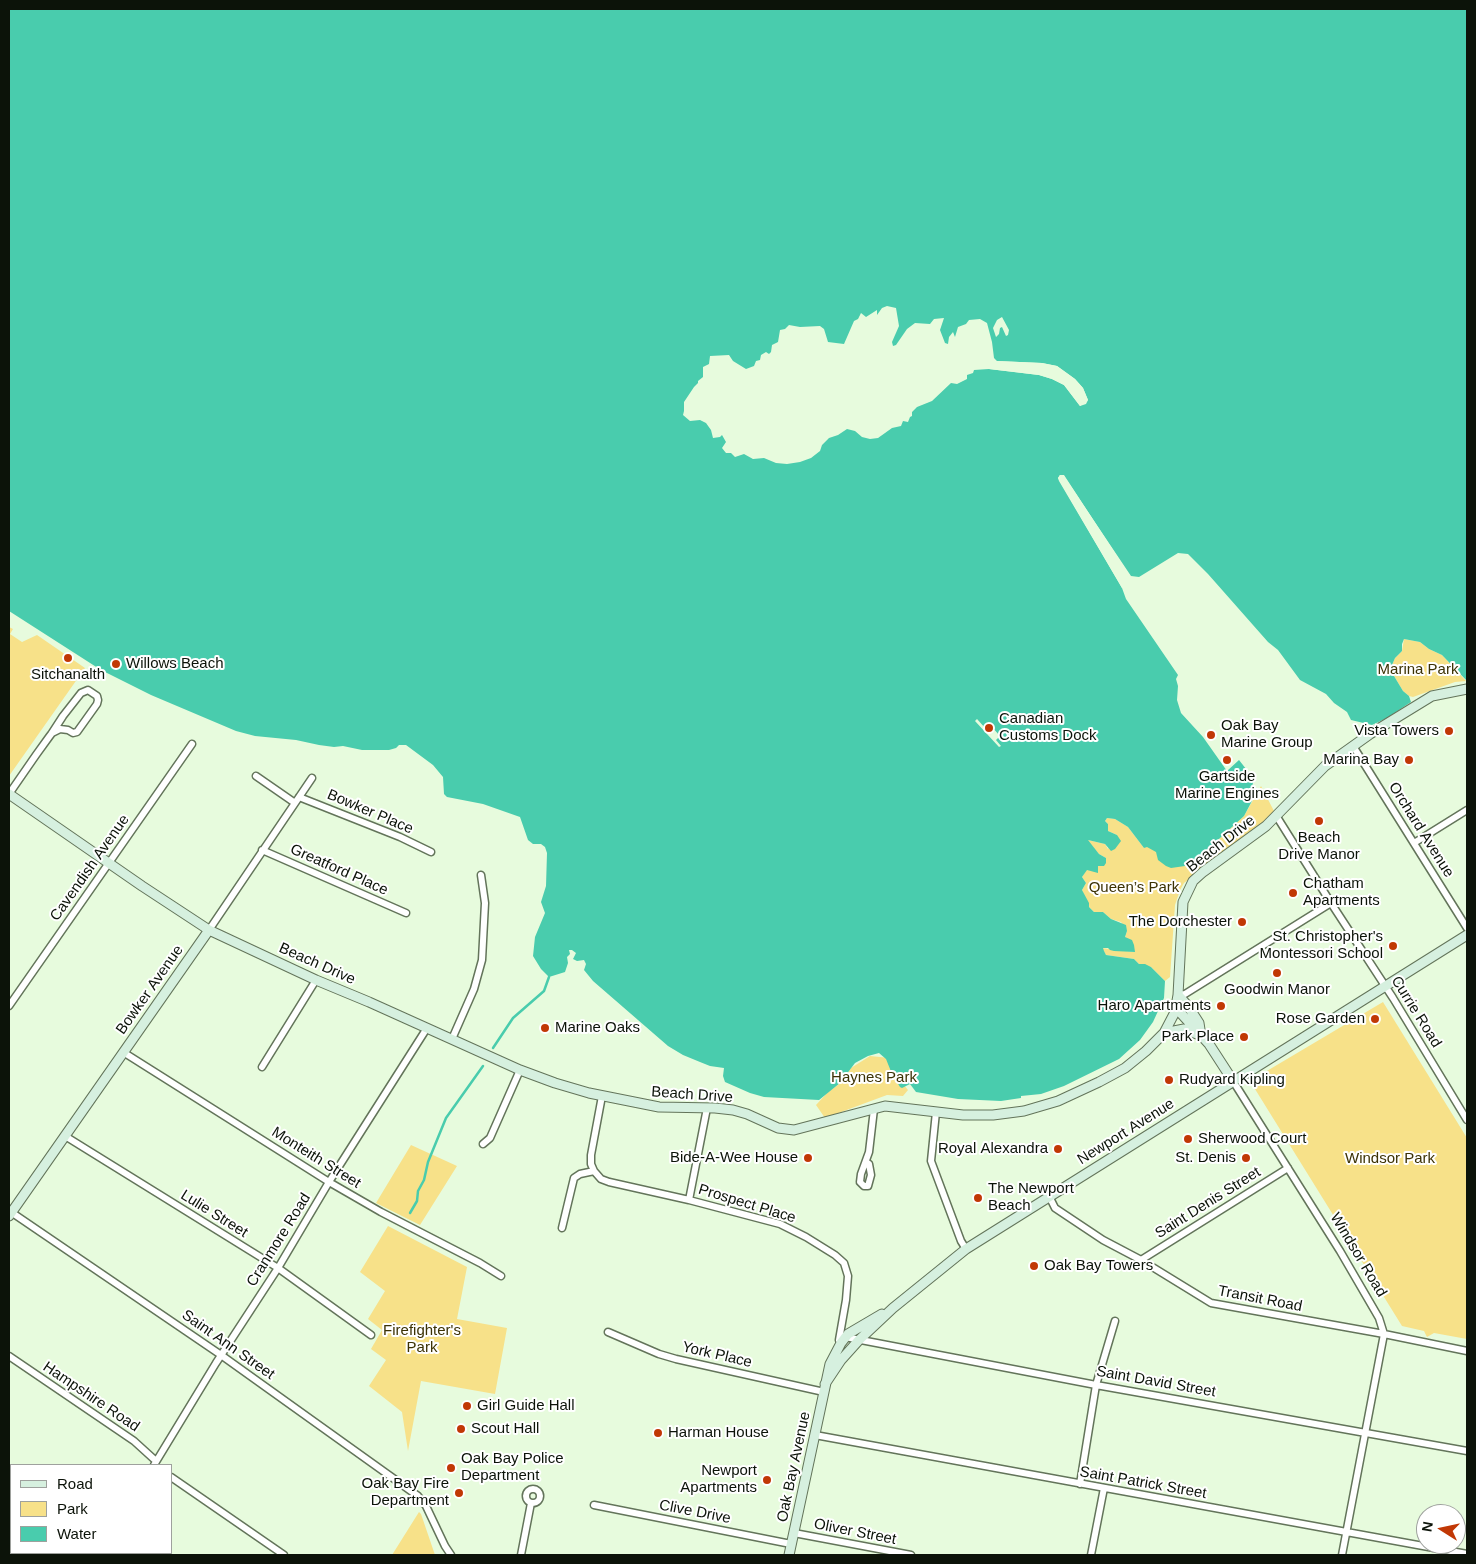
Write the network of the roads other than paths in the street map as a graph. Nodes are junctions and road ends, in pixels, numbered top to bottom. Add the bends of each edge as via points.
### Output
1 (1467, 689) edge
2 (52, 732) junction
3 (192, 744) dead end
4 (1353, 746) junction
5 (256, 776) dead end
6 (312, 778) dead end
7 (9, 794) edge
8 (299, 797) junction
9 (295, 803) junction
10 (1467, 810) edge
11 (1278, 817) junction
12 (1414, 842) junction
13 (262, 850) junction
14 (431, 852) dead end
15 (108, 863) junction
16 (482, 875) dead end
17 (1331, 903) junction
18 (406, 913) dead end
19 (1467, 928) edge
20 (208, 930) junction
21 (1467, 935) edge
22 (316, 980) junction
23 (1386, 987) junction
24 (1178, 995) junction
25 (9, 1006) edge
26 (1176, 1008) junction
27 (427, 1028) junction
28 (1164, 1033) junction
29 (1202, 1036) junction
30 (452, 1039) junction
31 (123, 1052) junction
32 (262, 1067) dead end
33 (520, 1070) junction
34 (1233, 1081) junction
35 (602, 1096) junction
36 (707, 1108) junction
37 (874, 1109) junction
38 (936, 1112) junction
39 (1466, 1117) edge
40 (65, 1136) junction
41 (483, 1144) dead end
42 (866, 1162) dead end
43 (1288, 1168) junction
44 (594, 1171) junction
45 (329, 1182) junction
46 (1049, 1196) junction
47 (689, 1200) junction
48 (10, 1214) edge
49 (562, 1228) dead end
50 (966, 1249) junction
51 (1141, 1260) junction
52 (278, 1268) junction
53 (501, 1276) dead end
54 (893, 1308) junction
55 (1115, 1321) dead end
56 (608, 1332) dead end
57 (1384, 1334) junction
58 (371, 1335) dead end
59 (843, 1337) junction
60 (859, 1340) junction
61 (1467, 1351) edge
62 (222, 1354) junction
63 (9, 1356) edge
64 (1096, 1385) junction
65 (825, 1388) junction
66 (1366, 1432) junction
67 (815, 1435) junction
68 (1467, 1451) edge
69 (154, 1464) edge
70 (172, 1478) edge
71 (1080, 1484) junction
72 (1104, 1488) junction
73 (531, 1503) dead end
74 (594, 1505) dead end
75 (1346, 1532) junction
76 (794, 1533) junction
77 (791, 1544) junction
78 (1467, 1554) edge
79 (284, 1555) edge
80 (451, 1555) edge
81 (521, 1555) edge
82 (788, 1555) edge
83 (911, 1555) edge
84 (1091, 1555) edge
85 (1342, 1555) edge

1 - 4 main road, Beach Drive via 1432,696 1414,705
2 - 2 street via 60,729 77,732 98,702 97,696 88,690 82,691
2 - 7 street
3 - 15 street, Cavendish Avenue
4 - 11 main road, Beach Drive via 1325,766
4 - 12 street, Orchard Avenue
5 - 9 street
6 - 8 street, Bowker Avenue
7 - 15 main road, Beach Drive
8 - 9 street, Bowker Avenue
8 - 14 street, Bowker Place via 392,833
9 - 13 street, Bowker Avenue
10 - 12 street
11 - 17 street, Currie Road
11 - 24 main road, Beach Drive via 1203,872 1190,886 1183,902
12 - 19 street, Orchard Avenue
13 - 18 street, Greatford Place
13 - 20 street, Bowker Avenue
15 - 20 main road, Beach Drive
15 - 25 street, Cavendish Avenue
16 - 30 street via 485,904 482,960 474,989
17 - 23 street, Currie Road
17 - 24 street via 1185,994
20 - 22 main road, Beach Drive
20 - 31 main road, Bowker Avenue
21 - 23 main road, Newport Avenue
22 - 27 main road, Beach Drive
22 - 32 street
23 - 34 main road, Newport Avenue
23 - 39 street, Currie Road
24 - 26 main road, Beach Drive
24 - 29 main road via 1200,1023
26 - 28 main road, Beach Drive
26 - 29 main road, Windsor Road
27 - 30 main road, Beach Drive
27 - 45 street, Cranmore Road
28 - 29 main road via 1184,1029
28 - 38 main road, Beach Drive via 1125,1068 1052,1103 1010,1113
29 - 34 main road, Windsor Road
30 - 33 main road, Beach Drive
31 - 40 main road, Bowker Avenue
31 - 45 street, Monteith Street
33 - 35 main road, Beach Drive
33 - 41 street via 490,1138
34 - 43 street, Windsor Road
34 - 46 main road, Newport Avenue
35 - 36 main road, Beach Drive via 660,1107
35 - 44 street via 591,1155
36 - 37 main road, Beach Drive via 743,1112 778,1128 794,1130
36 - 47 street
37 - 38 main road, Beach Drive via 894,1107
37 - 42 street
38 - 50 street via 930,1161
40 - 48 main road, Bowker Avenue
40 - 52 street, Lulie Street
43 - 51 street, Saint Denis Street
43 - 57 street, Windsor Road via 1361,1286
44 - 47 street, Prospect Place via 609,1182
44 - 49 street via 574,1178
45 - 52 street, Cranmore Road
45 - 53 street, Monteith Street
46 - 50 main road, Newport Avenue
46 - 51 street, Transit Road via 1055,1208 1103,1240
47 - 59 street, Prospect Place via 780,1224 839,1259 848,1276
48 - 62 street, Saint Ann Street
50 - 54 main road, Newport Avenue
51 - 57 street, Transit Road via 1211,1303
52 - 58 street, Lulie Street
52 - 62 street, Cranmore Road
54 - 59 main road
54 - 60 main road, Newport Avenue
55 - 64 street
56 - 65 street, York Place via 676,1359
57 - 61 street, Transit Road
57 - 66 street
59 - 60 street, Saint David Street
59 - 65 main road, Oak Bay Avenue via 830,1364
60 - 64 street, Saint David Street
60 - 65 main road, Newport Avenue via 840,1360
62 - 69 street, Cranmore Road
62 - 80 street, Saint Ann Street via 418,1496
63 - 69 street, Hampshire Road via 134,1441
64 - 66 street, Saint David Street
64 - 71 street
65 - 67 main road, Oak Bay Avenue
66 - 68 street, Saint David Street
66 - 75 street
67 - 71 street, Saint Patrick Street
67 - 76 main road, Oak Bay Avenue
70 - 79 street
71 - 72 street, Saint Patrick Street
72 - 75 street, Saint Patrick Street
72 - 84 street
73 - 81 street
74 - 77 street, Clive Drive
75 - 78 street, Saint Patrick Street
75 - 85 street
76 - 77 main road, Oak Bay Avenue
76 - 83 street, Oliver Street
77 - 82 main road, Oak Bay Avenue

